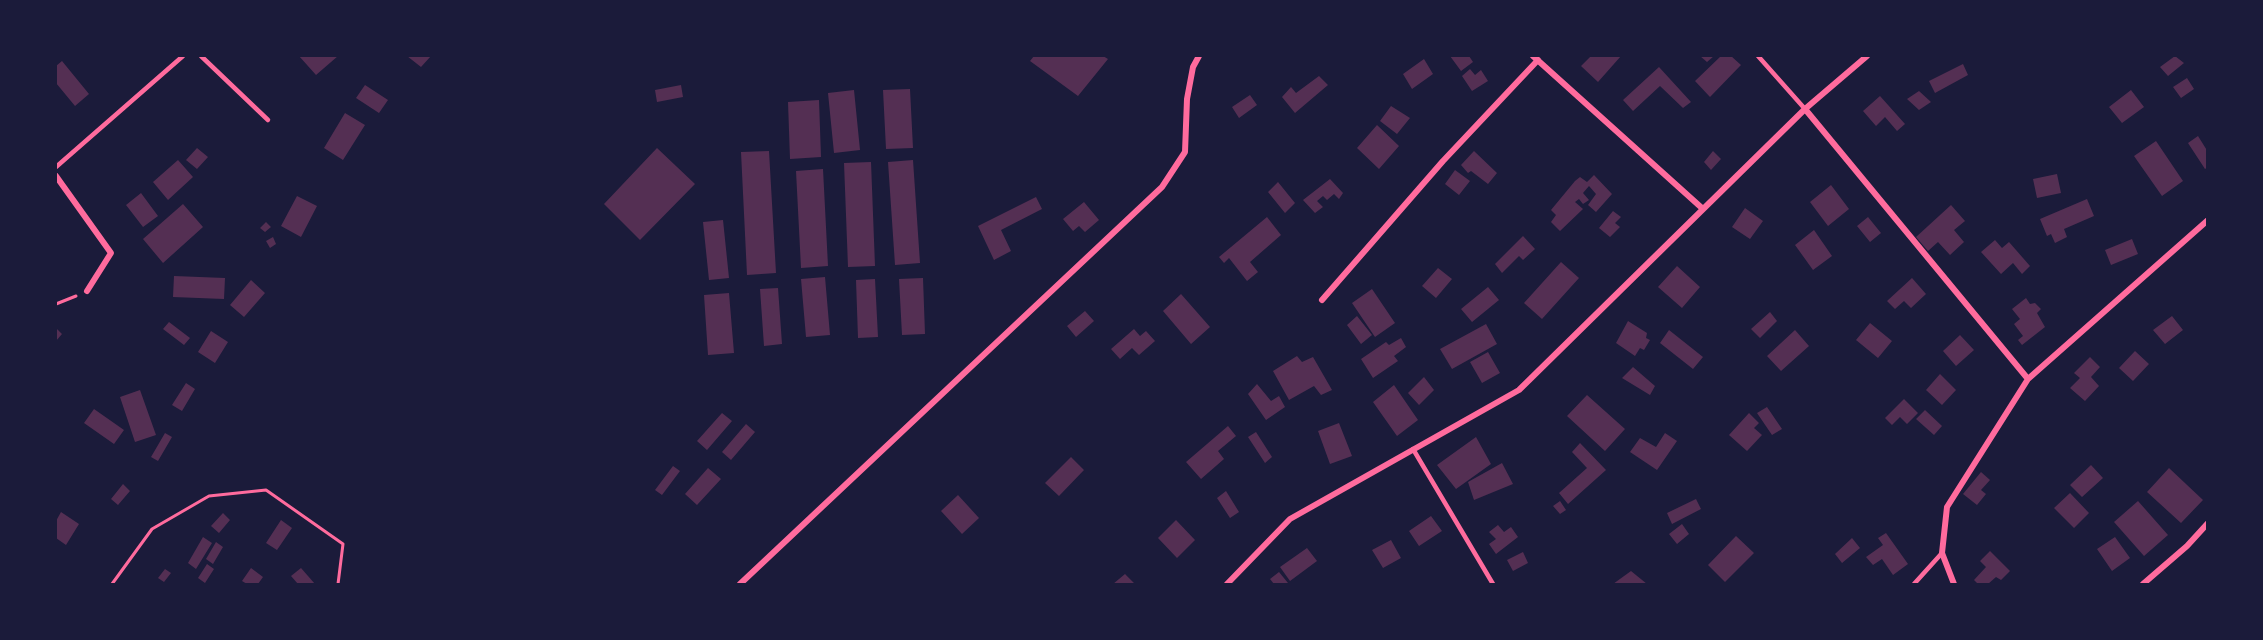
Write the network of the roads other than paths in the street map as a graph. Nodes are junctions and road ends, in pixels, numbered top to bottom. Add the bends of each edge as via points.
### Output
1 (183, 56) edge
2 (201, 56) edge
3 (1199, 56) edge
4 (1758, 56) edge
5 (1867, 56) edge
6 (1535, 58) edge
7 (1805, 109) junction
8 (268, 120) dead end
9 (56, 167) edge
10 (56, 176) edge
11 (1703, 209) junction
12 (2208, 220) edge
13 (87, 291) road end
14 (1322, 300) dead end
15 (2028, 379) junction
16 (1413, 449) junction
17 (2208, 523) edge
18 (1942, 553) junction
19 (740, 585) edge
20 (1227, 585) edge
21 (1493, 585) edge
22 (1914, 585) edge
23 (1954, 585) edge
24 (2144, 585) edge

1 - 9 lane
2 - 8 lane
3 - 19 street via 1187,99 1185,152 1162,187
4 - 7 lane
5 - 7 street
6 - 11 street
6 - 14 street
7 - 11 street
7 - 15 street
10 - 13 street via 111,253
11 - 16 street via 1519,390
12 - 15 street
15 - 18 street via 1947,507
16 - 20 street via 1290,519
16 - 21 lane
17 - 24 street
18 - 22 lane
18 - 23 street

